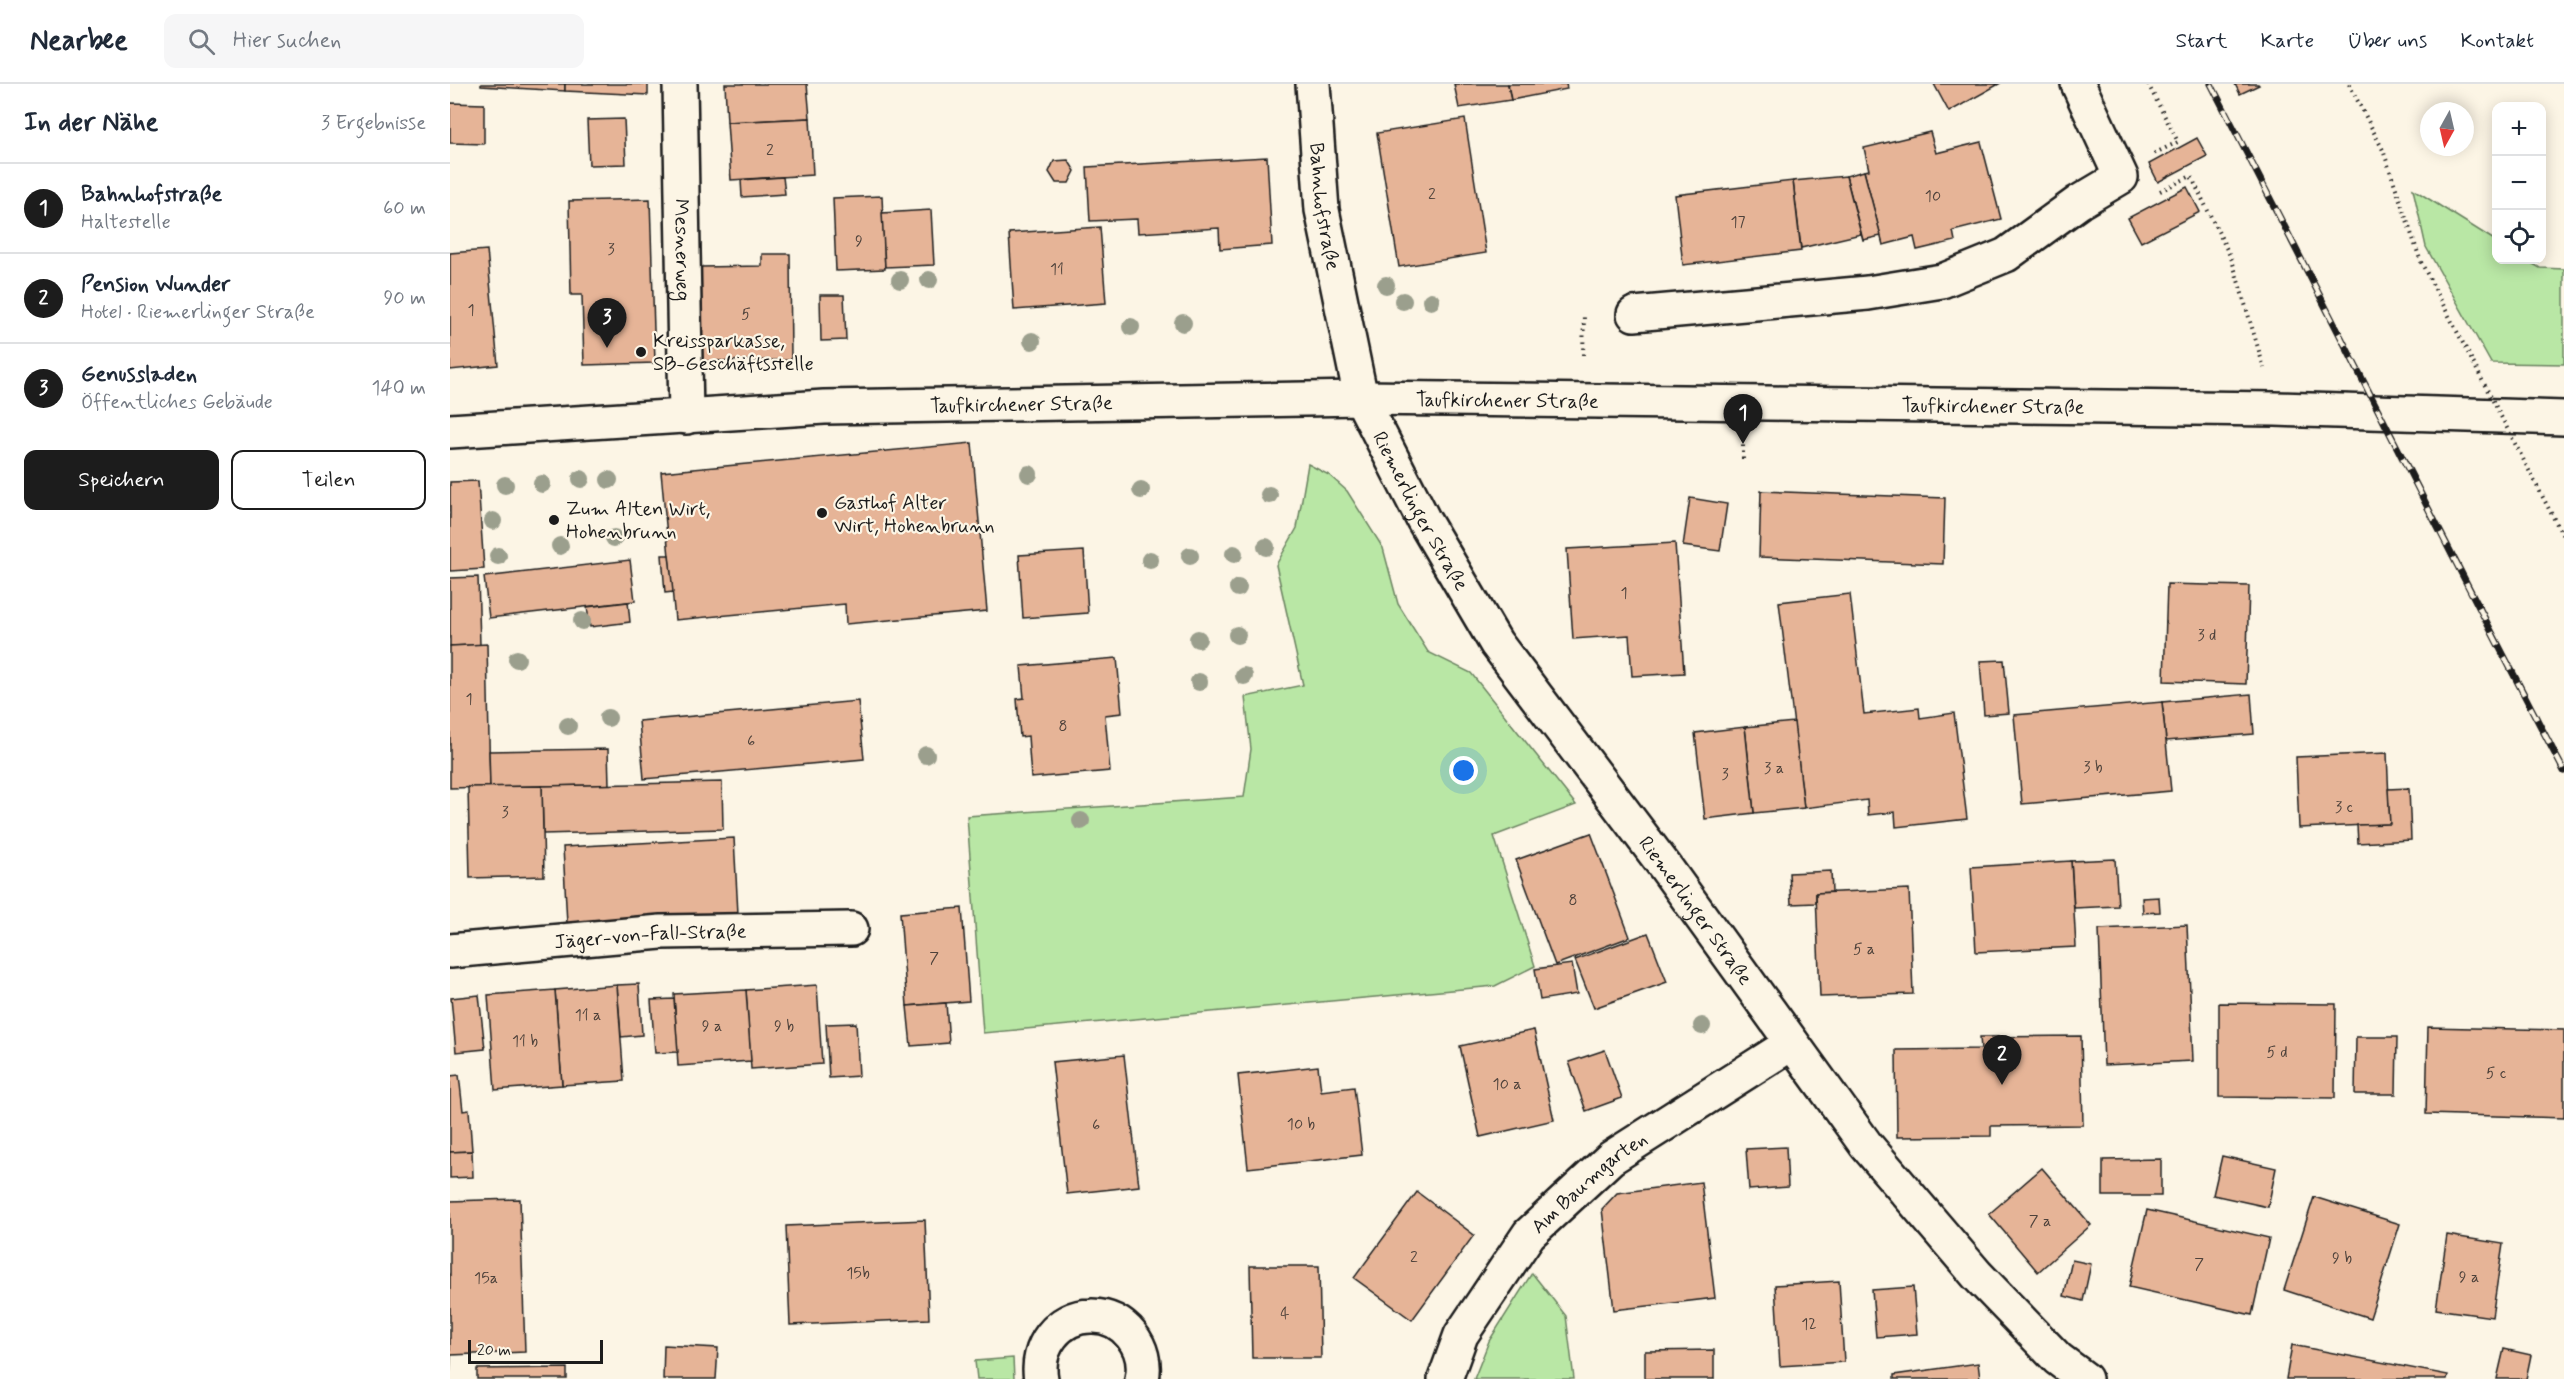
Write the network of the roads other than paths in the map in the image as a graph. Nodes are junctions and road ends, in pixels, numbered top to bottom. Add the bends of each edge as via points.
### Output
1 (680, 84) edge
2 (1312, 84) edge
3 (2078, 84) edge
4 (1634, 314) dead end
5 (1361, 398) junction
6 (686, 417) junction
7 (2564, 418) edge
8 (450, 431) edge
9 (851, 929) dead end
10 (450, 951) edge
11 (1792, 1043) junction
12 (1041, 1379) edge
13 (1142, 1379) edge
14 (1445, 1379) edge
15 (2085, 1379) edge

1 - 6 street, Mesnerweg
2 - 5 street, Bahnhofstraße via 1322,210
3 - 4 street via 2121,177 2006,255 1942,281 1868,293
5 - 6 street, Taufkirchener Straße via 824,407
5 - 7 street, Taufkirchener Straße via 2275,409
5 - 11 street, Riemerlinger Straße via 1423,519 1496,643
6 - 8 street, Taufkirchener Straße
9 - 10 street, Jäger-von-Fall-Straße via 660,932
11 - 14 street, Am Baumgarten via 1611,1158 1529,1234 1461,1335
11 - 15 street, Riemerlinger Straße via 1866,1145 1977,1275 2058,1359
12 - 13 street via 1042,1348 1054,1331 1072,1320 1092,1316 1112,1320 1129,1331 1140,1349

